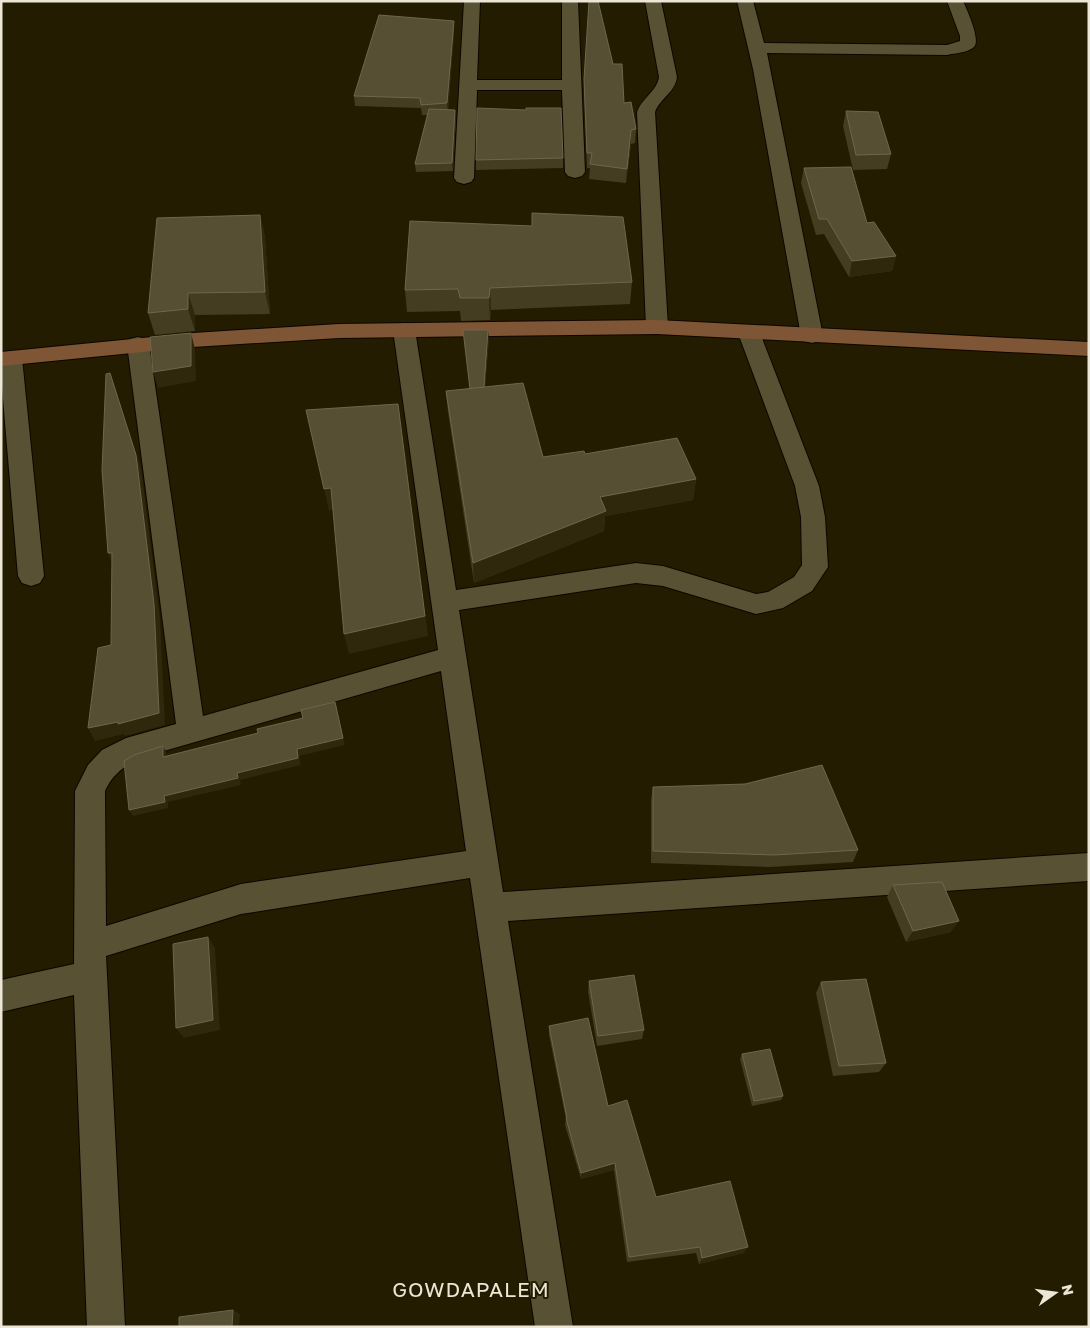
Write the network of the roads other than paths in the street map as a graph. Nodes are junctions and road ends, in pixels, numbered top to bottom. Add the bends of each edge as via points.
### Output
1 (472, 1) edge
2 (570, 1) edge
3 (653, 1) edge
4 (746, 1) edge
5 (955, 1) edge
6 (757, 48) junction
7 (467, 85) junction
8 (571, 86) junction
9 (575, 172) dead end
10 (464, 178) dead end
11 (657, 327) junction
12 (404, 330) junction
13 (749, 333) junction
14 (812, 336) junction
15 (138, 344) junction
16 (1089, 348) edge
17 (6, 358) edge
18 (31, 576) dead end
19 (445, 602) junction
20 (453, 657) junction
21 (191, 730) junction
22 (484, 862) junction
23 (1089, 867) edge
24 (490, 908) junction
25 (90, 961) junction
26 (1, 996) edge
27 (106, 1327) edge
28 (554, 1327) edge

1 - 7 street
2 - 8 street
3 - 11 street via 668,77 665,90 652,99 646,112
4 - 6 street
5 - 6 street via 968,36 968,43 961,47 947,50
6 - 14 street
7 - 8 street
7 - 10 street
8 - 9 street
11 - 12 main road
11 - 13 main road
12 - 15 main road
12 - 19 street
13 - 14 main road
13 - 19 street via 807,486 813,517 815,567 803,584 774,601 756,604 663,576 636,573
14 - 16 main road
15 - 17 main road
15 - 21 street
17 - 18 street
19 - 20 street
20 - 21 street
20 - 22 street
21 - 25 street via 113,757 99,770 90,792
22 - 24 street
22 - 25 street via 241,899
23 - 24 street
24 - 28 street
25 - 26 street
25 - 27 street

